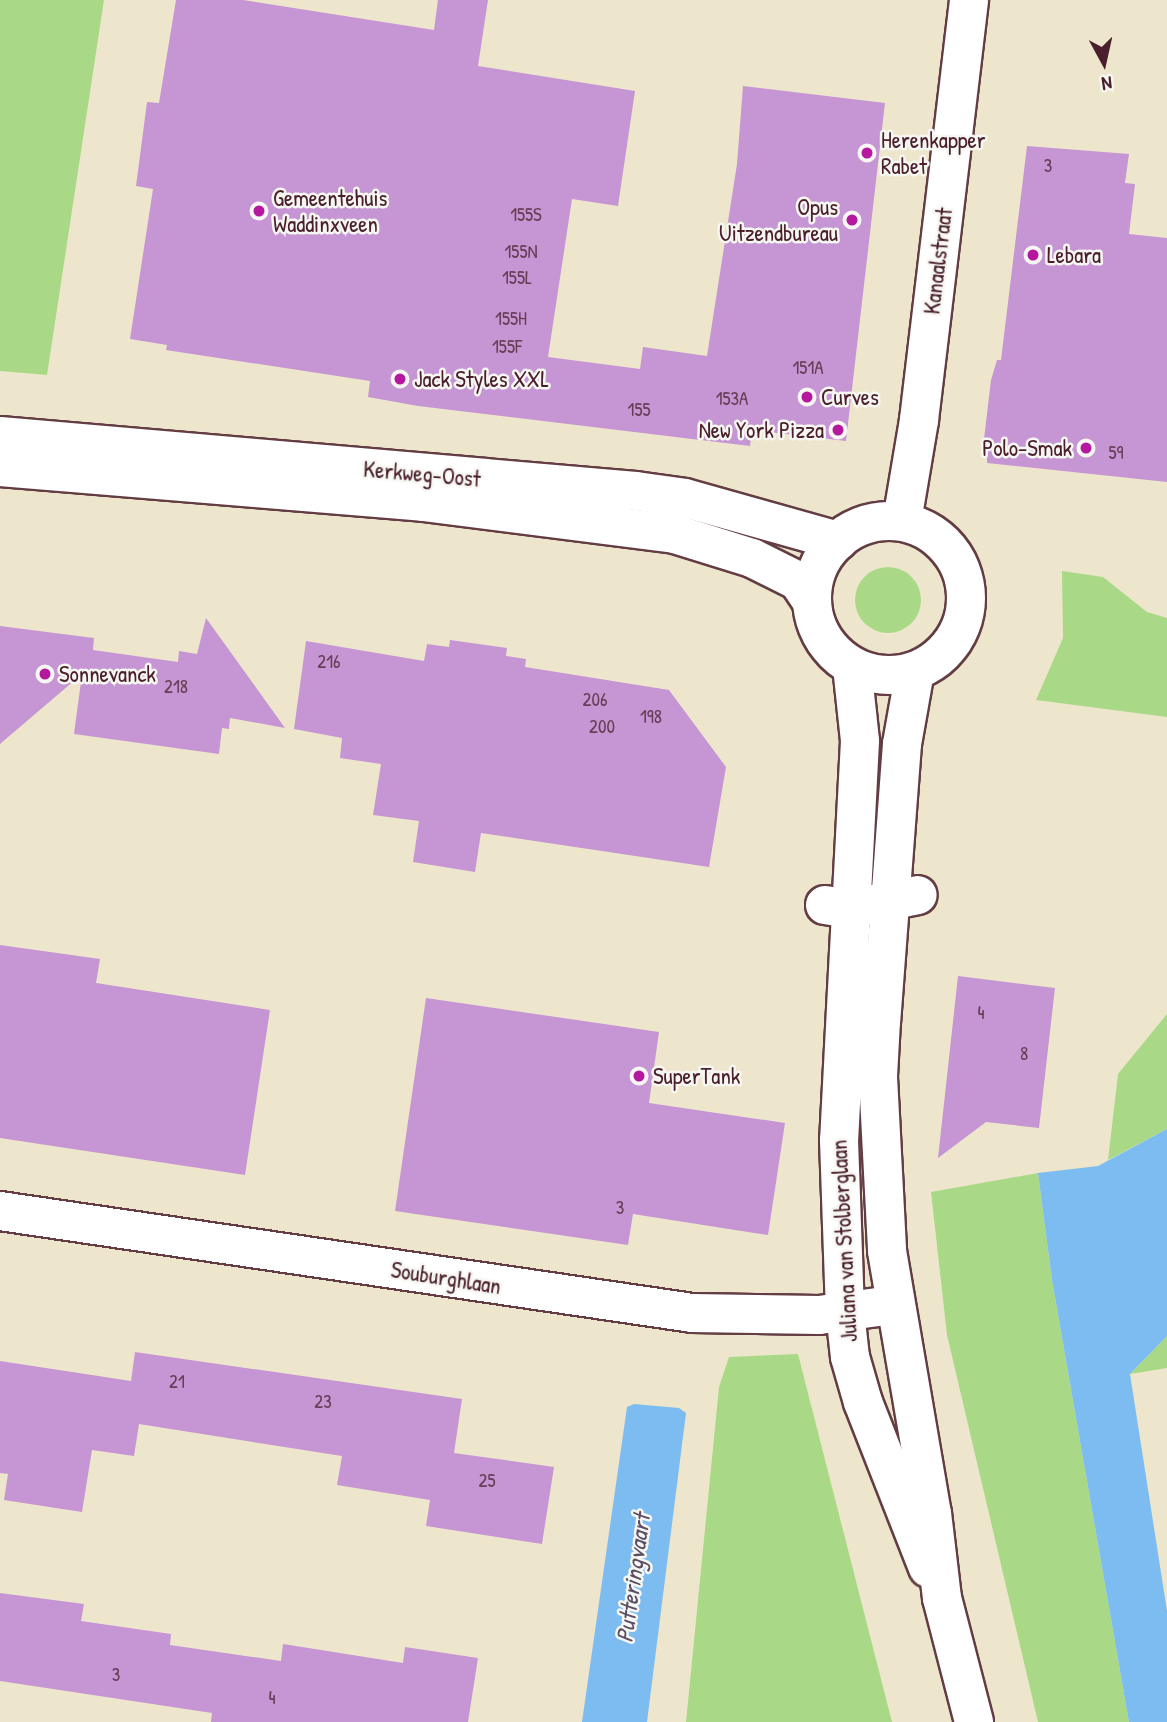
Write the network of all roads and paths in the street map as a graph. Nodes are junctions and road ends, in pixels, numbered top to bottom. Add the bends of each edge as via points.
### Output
1 (969, 0) edge
2 (0, 436) edge
3 (0, 467) edge
4 (902, 521) junction
5 (838, 541) junction
6 (811, 600) junction
7 (852, 666) junction
8 (915, 670) junction
9 (904, 899) junction
10 (837, 907) junction
11 (0, 1211) edge
12 (893, 1305) junction
13 (845, 1312) junction
14 (942, 1598) junction
15 (974, 1722) edge

1 - 4 main road, Kanaalstraat via 919,420
2 - 5 main road, Kerkweg-Oost via 636,491 685,498
3 - 6 main road, Kerkweg-Oost via 423,502 676,534 752,558 798,581
4 - 5 main road via 865,524
4 - 8 main road via 937,537 952,554 963,574 966,596 956,637 940,655
5 - 6 main road via 817,569
6 - 7 main road via 825,642
7 - 8 main road via 888,675
7 - 10 main road, Juliana van Stolberglaan via 860,741
8 - 9 main road, Juliana van Stolberglaan via 902,744
9 - 10 main road
9 - 12 main road, Juliana van Stolberglaan via 878,1077
10 - 13 main road, Juliana van Stolberglaan via 838,1140
11 - 13 main road, Souburghlaan via 692,1313
12 - 13 main road, Souburghlaan
12 - 14 main road, Juliana van Stolberglaan via 932,1513
13 - 14 main road, Juliana van Stolberglaan via 850,1357 863,1402 906,1519
14 - 15 main road, Juliana van Stolberglaan

